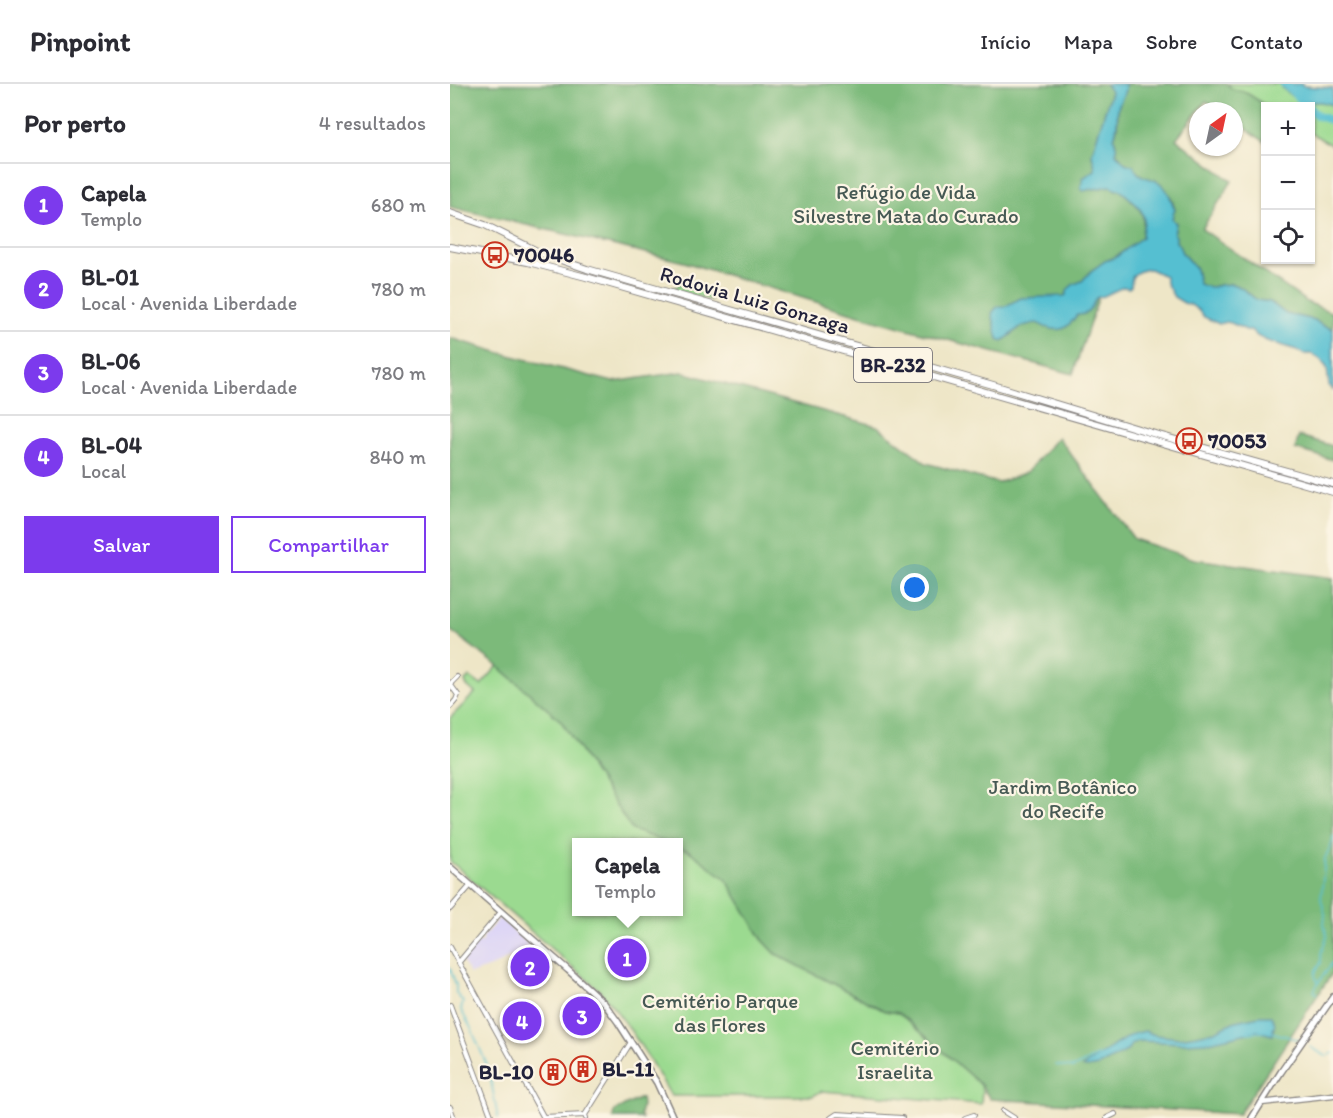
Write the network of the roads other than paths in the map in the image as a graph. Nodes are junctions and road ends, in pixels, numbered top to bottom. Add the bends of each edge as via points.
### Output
1 (450, 213) edge
2 (450, 247) edge
3 (1333, 484) edge
4 (1333, 492) edge
5 (457, 677) dead end
6 (450, 684) edge
7 (450, 707) edge
8 (450, 867) edge
9 (471, 885) junction
10 (450, 909) edge
11 (501, 912) junction
12 (450, 947) edge
13 (459, 962) junction
14 (1333, 997) edge
15 (450, 1005) edge
16 (631, 1042) junction
17 (1333, 1095) edge
18 (1261, 1103) junction
19 (450, 1107) edge
20 (1003, 1111) dead end
21 (1114, 1114) dead end
22 (974, 1115) dead end
23 (452, 1116) edge
24 (586, 1116) edge
25 (544, 1117) edge
26 (1255, 1117) edge
27 (492, 1118) edge
28 (673, 1118) edge
29 (831, 1118) edge
30 (886, 1118) edge
31 (902, 1118) edge
32 (965, 1118) edge
33 (1014, 1118) edge
34 (1107, 1118) edge

1 - 3 highway, Rodovia Luiz Gonzaga / BR-232 via 587,269
2 - 4 highway, Rodovia Luiz Gonzaga / BR-232 via 575,274
5 - 6 street
6 - 7 street via 458,695
8 - 9 main road
9 - 10 street
9 - 11 main road
11 - 13 street
11 - 16 main road via 571,968 604,1003
12 - 13 street
13 - 25 street
14 - 18 main road
15 - 27 street
16 - 24 street
16 - 28 main road
17 - 18 street
18 - 26 main road
19 - 23 street
20 - 33 street
21 - 34 street
22 - 32 street
24 - 25 street
29 - 30 street via 837,1114
30 - 31 street

